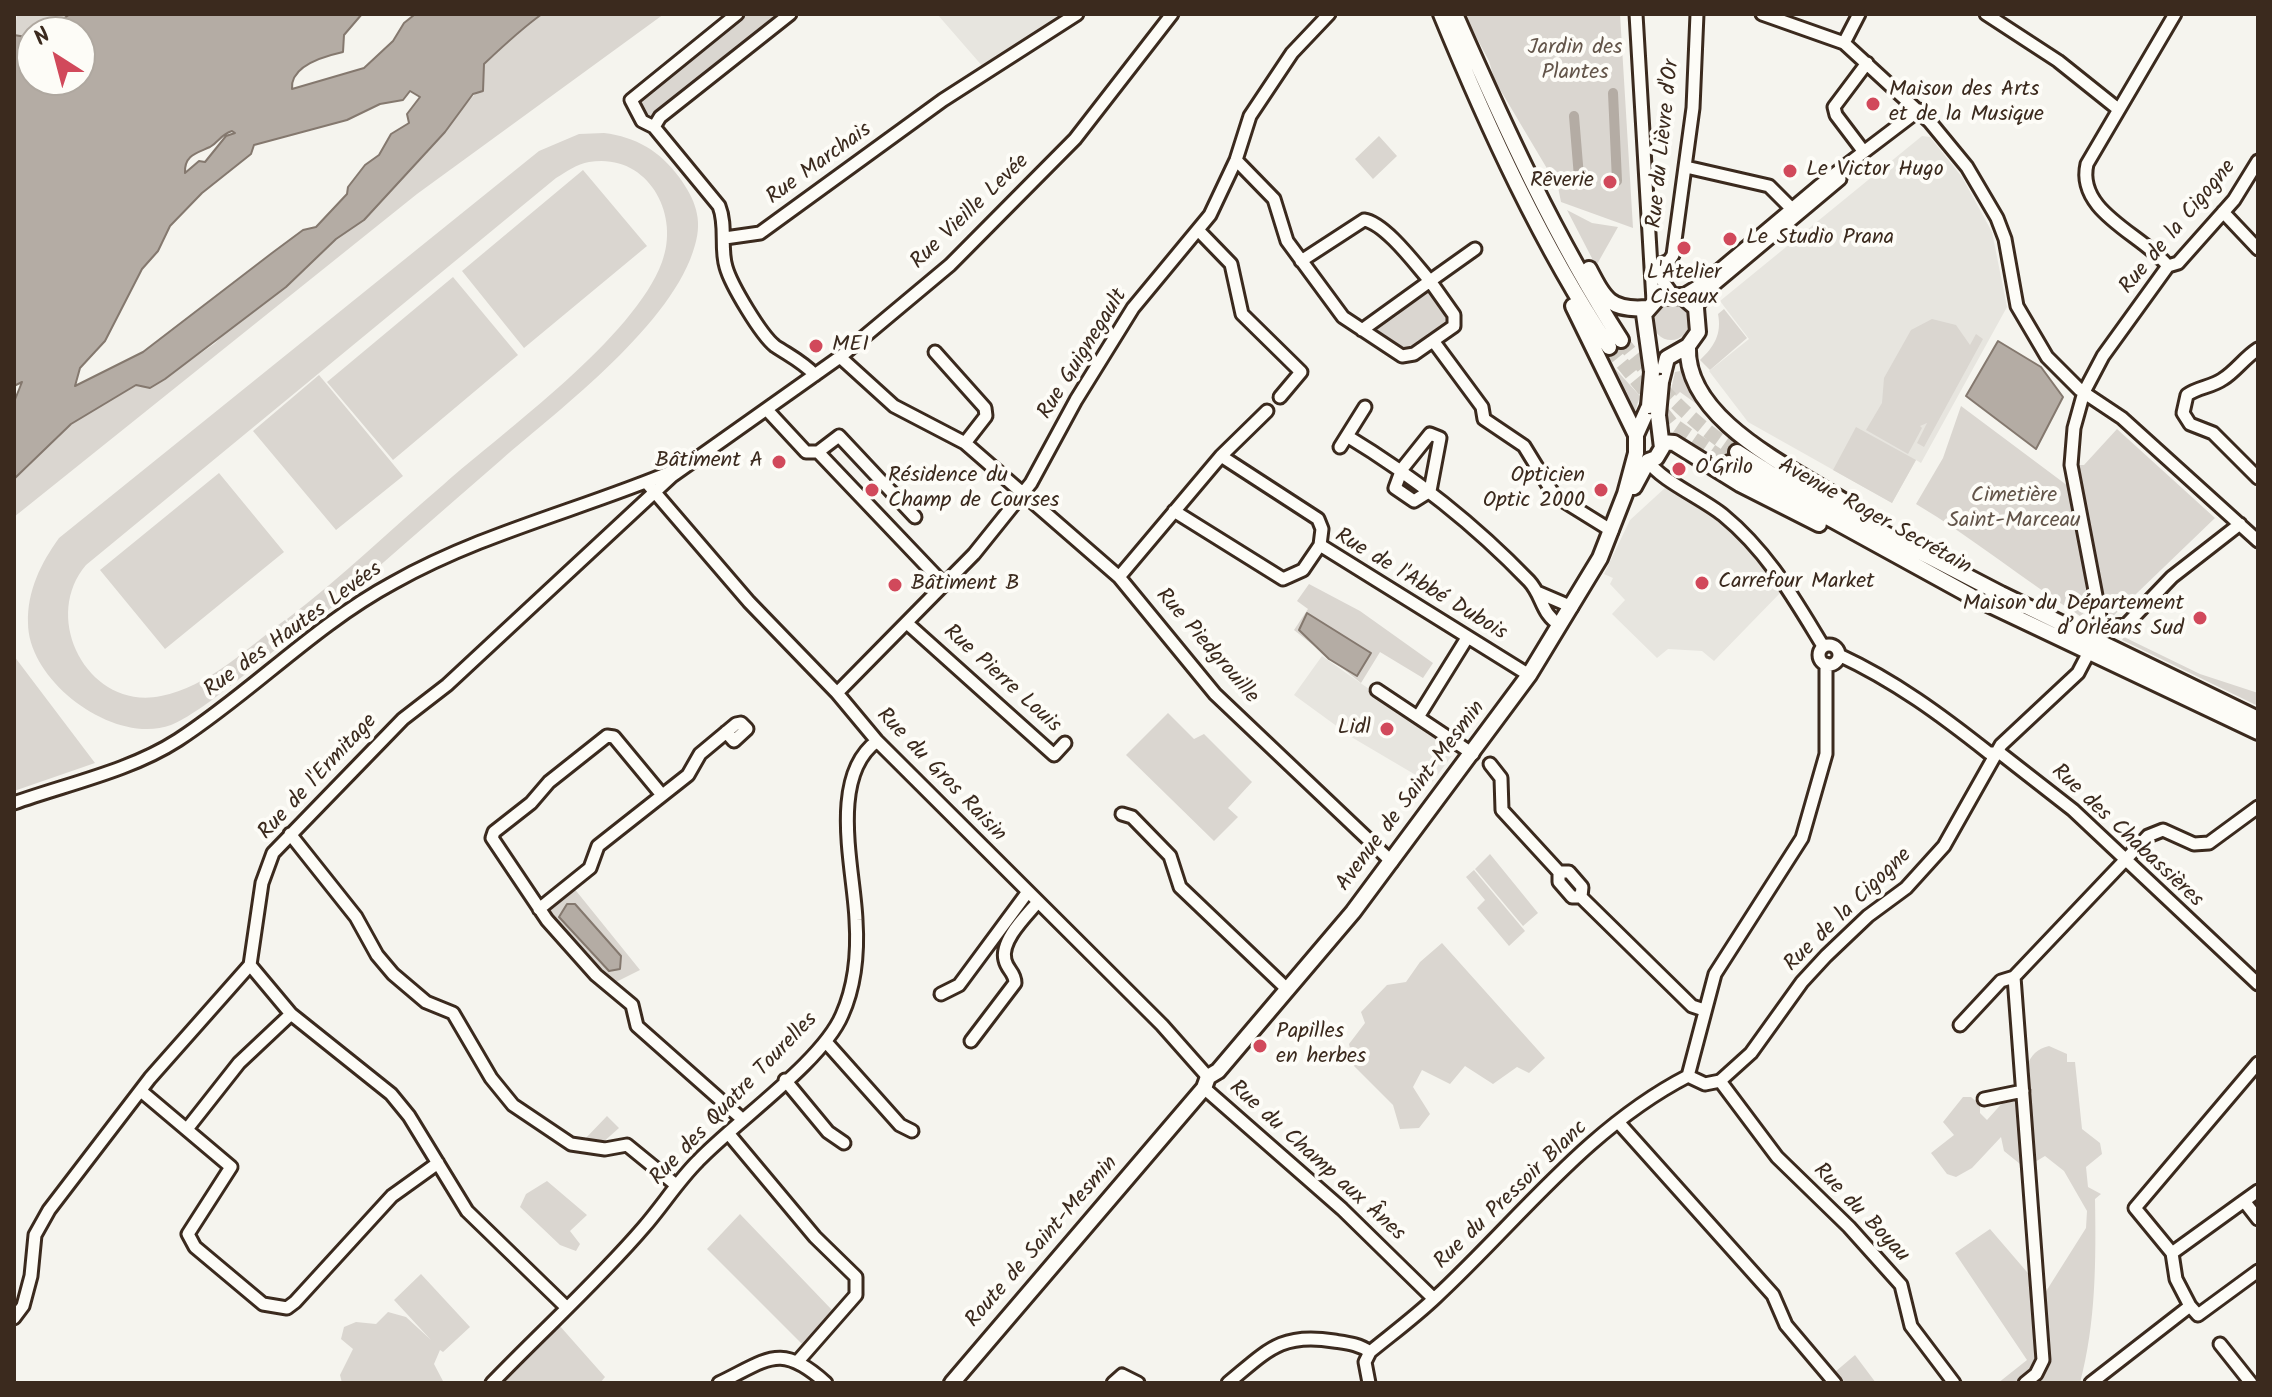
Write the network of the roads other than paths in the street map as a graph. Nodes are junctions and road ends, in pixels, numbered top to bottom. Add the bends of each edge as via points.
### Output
1 (737, 14) edge
2 (790, 14) edge
3 (1077, 14) edge
4 (1172, 14) edge
5 (1329, 14) edge
6 (1441, 14) edge
7 (1455, 14) edge
8 (1636, 14) edge
9 (1697, 14) edge
10 (1762, 14) edge
11 (1859, 14) edge
12 (1986, 14) edge
13 (2175, 14) edge
14 (1844, 43) junction
15 (1867, 63) junction
16 (2118, 109) junction
17 (1919, 110) junction
18 (654, 127) junction
19 (1507, 145) junction
20 (1864, 152) junction
21 (1236, 160) junction
22 (2258, 161) edge
23 (1686, 167) junction
24 (1795, 212) junction
25 (2223, 212) junction
26 (1199, 231) junction
27 (725, 238) junction
28 (1475, 249) dead end
29 (2258, 249) edge
30 (1301, 261) junction
31 (2168, 266) junction
32 (1653, 268) junction
33 (1430, 281) junction
34 (1677, 295) junction
35 (1650, 304) junction
36 (1696, 308) junction
37 (1362, 330) junction
38 (1434, 342) junction
39 (1615, 344) tunnel mouth
40 (1688, 346) junction
41 (2258, 349) edge
42 (935, 352) dead end
43 (840, 357) junction
44 (815, 375) junction
45 (1657, 377) junction
46 (2084, 392) junction
47 (1280, 397) dead end
48 (1365, 407) dead end
49 (768, 411) junction
50 (1267, 411) dead end
51 (1654, 411) junction
52 (1636, 435) junction
53 (1347, 436) junction
54 (1662, 442) junction
55 (965, 443) junction
56 (1340, 447) dead end
57 (818, 452) junction
58 (1221, 456) junction
59 (1642, 457) junction
60 (689, 464) junction
61 (1402, 469) junction
62 (2258, 478) edge
63 (646, 482) junction
64 (1430, 491) junction
65 (656, 492) junction
66 (1021, 495) junction
67 (1174, 511) junction
68 (915, 517) dead end
69 (2240, 524) junction
70 (1614, 525) junction
71 (2258, 541) edge
72 (1904, 542) junction
73 (1320, 545) junction
74 (1879, 547) junction
75 (1119, 577) junction
76 (938, 578) dead end
77 (1537, 592) junction
78 (1572, 607) junction
79 (908, 624) junction
80 (1560, 625) junction
81 (1467, 638) junction
82 (2095, 640) junction
83 (1823, 646) junction
84 (1839, 655) junction
85 (1826, 664) junction
86 (1529, 675) junction
87 (1377, 690) dead end
88 (837, 693) junction
89 (1418, 717) junction
90 (2258, 719) edge
91 (726, 732) dead end
92 (2258, 732) edge
93 (877, 741) junction
94 (1065, 743) dead end
95 (1995, 753) junction
96 (1473, 754) junction
97 (1490, 764) dead end
98 (662, 795) junction
99 (14, 803) edge
100 (2258, 807) edge
101 (1122, 814) dead end
102 (290, 834) junction
103 (2124, 860) junction
104 (1392, 862) junction
105 (1027, 893) junction
106 (1037, 903) junction
107 (539, 909) junction
108 (250, 965) junction
109 (2014, 977) junction
110 (2258, 984) edge
111 (1288, 990) junction
112 (941, 994) dead end
113 (1704, 1010) junction
114 (291, 1014) junction
115 (1960, 1025) dead end
116 (971, 1041) dead end
117 (826, 1042) junction
118 (2258, 1063) edge
119 (1688, 1076) junction
120 (785, 1080) junction
121 (1720, 1081) junction
122 (1206, 1083) junction
123 (141, 1091) junction
124 (2023, 1091) junction
125 (1984, 1099) dead end
126 (742, 1119) junction
127 (1619, 1123) junction
128 (187, 1129) junction
129 (912, 1131) dead end
130 (1167, 1132) joint
131 (728, 1133) junction
132 (844, 1143) dead end
133 (438, 1163) junction
134 (676, 1185) junction
135 (2258, 1191) edge
136 (2244, 1201) junction
137 (2258, 1219) edge
138 (2172, 1253) junction
139 (2258, 1271) edge
140 (1434, 1299) junction
141 (566, 1307) junction
142 (2194, 1311) junction
143 (14, 1318) edge
144 (2220, 1344) dead end
145 (1370, 1352) junction
146 (799, 1360) junction
147 (960, 1380) edge
148 (492, 1383) edge
149 (719, 1383) edge
150 (826, 1383) edge
151 (1113, 1383) edge
152 (1138, 1383) edge
153 (1228, 1383) edge
154 (1369, 1383) edge
155 (1835, 1383) edge
156 (1954, 1383) edge
157 (2025, 1383) edge
158 (2091, 1383) edge
159 (2251, 1383) edge

1 - 18 street via 631,100 642,121
2 - 18 street
3 - 27 street, Rue Marchais via 943,100 760,233
4 - 43 street, Rue Vieille Levée via 1075,139 1018,199 950,265
5 - 21 street, Rue Guignegault via 1292,53 1250,116
6 - 19 main road
7 - 19 main road
8 - 32 street
9 - 23 street, Rue du Lièvre d'Or
10 - 14 street
11 - 14 street
12 - 16 street
13 - 16 street
14 - 15 street
15 - 17 street
15 - 20 street via 1834,107
16 - 31 street via 2087,164 2084,184 2095,203
17 - 20 street
17 - 24 street
17 - 46 street via 1967,167 1995,215 2005,239 2014,299 2036,341
18 - 27 street via 719,206
19 - 35 main road via 1607,298 1620,309
19 - 39 main road
19 - 52 main road via 1551,265
20 - 24 street
21 - 26 street, Rue Guignegault
21 - 30 street via 1274,199 1287,241
22 - 25 street, Rue de la Cigogne
23 - 24 street via 1769,186
23 - 32 street, Rue du Lièvre d'Or via 1672,257
24 - 34 street via 1705,282
24 - 36 street via 1710,288
25 - 29 street
25 - 31 street, Rue de la Cigogne via 2178,263
26 - 47 street via 1231,264 1242,314 1300,364 1301,372
26 - 66 street, Rue Guignegault via 1133,308
27 - 44 street via 727,269 757,324 773,344
28 - 33 street
30 - 33 street via 1358,221 1370,220
30 - 37 street via 1343,317
31 - 46 street, Rue de la Cigogne via 2103,356
32 - 34 street
32 - 35 street
33 - 37 street
33 - 38 street via 1456,322
34 - 35 main road
34 - 36 main road
35 - 45 main road, Avenue de Saint-Mesmin via 1643,328
36 - 40 main road via 1700,324
37 - 38 street via 1402,356
38 - 70 street via 1482,407 1484,419 1524,446 1554,495
40 - 45 main road, Avenue de Saint-Mesmin via 1672,353
40 - 72 main road via 1692,378 1729,425 1764,455
41 - 62 street via 2222,380 2187,395 2183,413 2190,424 2213,433
42 - 55 street via 985,408 986,416
43 - 44 street, Rue Vieille Levée
43 - 55 street, Rue Piedgrouille via 894,406
44 - 49 street, Rue Vieille Levée
45 - 51 main road, Avenue de Saint-Mesmin, bridge
46 - 69 street via 2122,418
46 - 82 street, Rue de la Cigogne via 2071,465
48 - 53 street
49 - 57 street via 806,452
49 - 60 street, Rue Vieille Levée
50 - 58 street
51 - 52 main road, Avenue de Saint-Mesmin
51 - 54 main road, Avenue de Saint-Mesmin
52 - 59 main road, Avenue de Saint-Mesmin
53 - 56 street
53 - 61 street
54 - 59 main road, Avenue de Saint-Mesmin via 1660,453
54 - 74 main road via 1674,443 1825,527
55 - 66 street, Rue Piedgrouille
57 - 68 street via 839,436
57 - 76 street
58 - 67 street
58 - 73 street via 1318,519
59 - 70 main road, Avenue de Saint-Mesmin
59 - 83 street via 1659,475 1722,514 1762,552
60 - 63 street, Rue des Hautes Levées
60 - 65 street, Rue Vieille Levée
61 - 64 street
61 - 64 street via 1395,488 1414,501
61 - 64 street via 1430,434 1440,438
63 - 65 street
63 - 99 street, Rue des Hautes Levées via 474,542 419,568 356,606 176,742
64 - 77 street
65 - 88 street, Rue du Gros Raisin via 749,602
65 - 102 street, Rue de l'Ermitage via 447,685 403,719
66 - 75 street, Rue Piedgrouille
66 - 79 street, Rue Guignegault
67 - 73 street, Rue de l'Abbé Dubois via 1283,579 1303,570
67 - 75 street
69 - 71 street
69 - 82 street via 2172,577 2126,625
70 - 78 main road, Avenue de Saint-Mesmin
72 - 74 main road, Avenue Roger Secrétain via 1733,458
72 - 82 main road, Avenue Roger Secrétain
73 - 81 street, Rue de l'Abbé Dubois
74 - 82 main road, Avenue Roger Secrétain via 1971,596
75 - 104 street, Rue Piedgrouille via 1215,694
77 - 78 street
77 - 80 street via 1547,617
78 - 80 main road, Avenue de Saint-Mesmin
79 - 88 street, Rue Guignegault
79 - 94 street, Rue Pierre Louis via 1054,755
80 - 86 main road, Avenue de Saint-Mesmin
81 - 86 street, Rue de l'Abbé Dubois
81 - 89 street
82 - 90 main road, Avenue Roger Secrétain
82 - 92 main road, Avenue Roger Secrétain
82 - 95 street, Rue de la Cigogne via 2068,684
83 - 84 street via 1834,646
83 - 85 street via 1819,656
84 - 85 street
84 - 95 street, Rue des Chabassières via 1886,677
85 - 113 street via 1826,754 1802,838 1715,974
86 - 96 main road, Avenue de Saint-Mesmin
87 - 89 street
88 - 93 street, Rue du Gros Raisin
89 - 96 street
91 - 98 street
93 - 105 street, Rue du Gros Raisin
93 - 117 street, Rue des Quatre Tourelles via 849,788 855,963 843,1014
95 - 103 street, Rue des Chabassières via 2073,810
95 - 121 street, Rue de la Cigogne via 1944,846 1906,888 1826,956 1769,1033
96 - 104 main road, Avenue de Saint-Mesmin
97 - 113 street via 1501,778 1502,810 1559,872 1565,889 1572,897 1581,897 1690,1003
98 - 107 street via 598,846 590,868
98 - 107 street via 612,735 494,832 492,838
100 - 103 street via 2209,843 2194,844 2168,831 2153,833
101 - 111 street via 1132,817 1170,856 1180,887
102 - 108 street, Rue de l'Ermitage via 267,864
102 - 134 street via 393,974 426,1002 453,1013 513,1105 571,1144 605,1149 627,1145
103 - 109 street
103 - 110 street, Rue des Chabassières
104 - 111 main road, Avenue de Saint-Mesmin
105 - 106 street, Rue du Gros Raisin
105 - 112 street via 959,985
106 - 116 street via 1005,945 1004,958 1015,983
106 - 122 street, Rue du Gros Raisin via 1162,1025
107 - 126 street via 596,975 632,1005 637,1026
108 - 114 street
108 - 123 street
109 - 115 street via 2001,981
109 - 124 street
111 - 122 main road, Avenue de Saint-Mesmin
113 - 119 street
114 - 128 street via 239,1063
114 - 133 street via 391,1094
117 - 120 street, Rue des Quatre Tourelles
117 - 129 street via 900,1125
118 - 138 street via 2135,1208
119 - 121 street via 1705,1084
119 - 127 street, Rue du Pressoir Blanc
120 - 126 street, Rue des Quatre Tourelles
120 - 132 street via 828,1132
121 - 156 street, Rue du Boyau via 1777,1157 1901,1285 1911,1326
122 - 130 main road, Avenue de Saint-Mesmin
122 - 140 street, Rue du Champ aux Ânes
123 - 128 street
123 - 143 street via 35,1235 31,1276
124 - 125 street
124 - 157 street via 2043,1360
126 - 131 street, Rue des Quatre Tourelles
127 - 140 street, Rue du Pressoir Blanc via 1574,1158
127 - 155 street via 1773,1295 1786,1325
128 - 133 street via 231,1167 192,1223 189,1237 248,1294 274,1309 295,1302 392,1196
130 - 147 main road, Route de Saint-Mesmin
131 - 134 street, Rue des Quatre Tourelles
131 - 146 street via 815,1237 856,1277 856,1295
133 - 141 street via 467,1211
134 - 141 street, Rue des Quatre Tourelles via 644,1227
135 - 136 street
136 - 137 street
136 - 138 street
138 - 142 street via 2176,1279
139 - 142 street
140 - 145 street, Rue du Pressoir Blanc
141 - 148 street, Rue des Quatre Tourelles
142 - 158 street
144 - 159 street
145 - 153 street via 1306,1336 1286,1340
145 - 154 street via 1365,1362
146 - 149 street via 773,1358
146 - 150 street
151 - 152 street via 1122,1375

